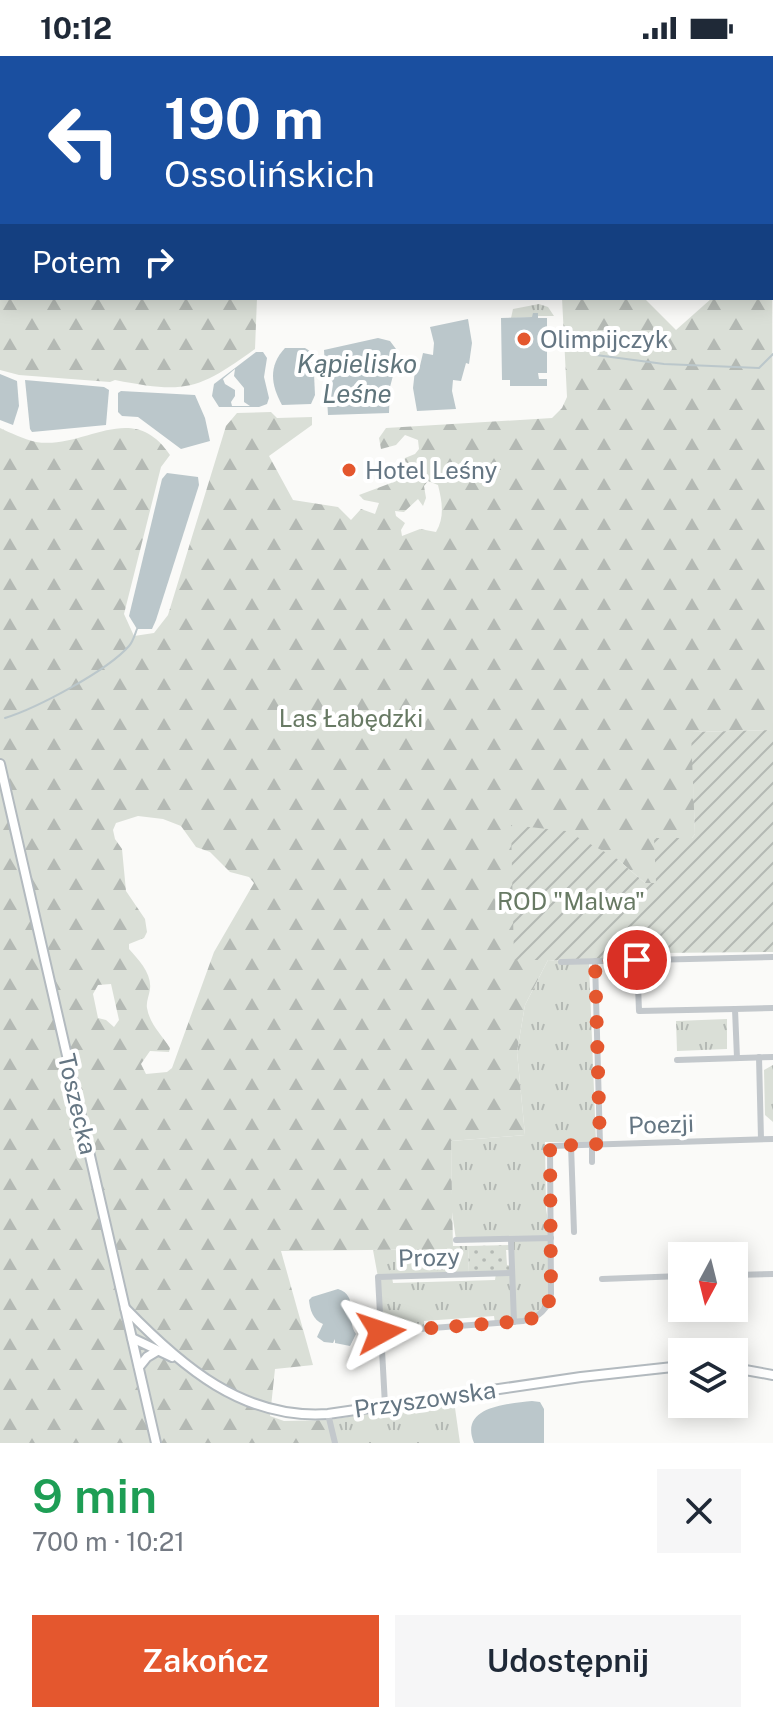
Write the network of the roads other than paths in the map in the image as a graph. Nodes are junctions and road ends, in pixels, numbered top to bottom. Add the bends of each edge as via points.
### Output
1 (0, 764) edge
2 (773, 957) edge
3 (637, 960) junction
4 (595, 961) junction
5 (561, 962) dead end
6 (773, 1008) edge
7 (735, 1009) junction
8 (759, 1057) junction
9 (773, 1057) edge
10 (737, 1058) junction
11 (677, 1060) dead end
12 (761, 1139) junction
13 (773, 1139) edge
14 (600, 1144) junction
15 (571, 1145) junction
16 (592, 1145) junction
17 (592, 1162) dead end
18 (574, 1232) dead end
19 (551, 1238) junction
20 (456, 1240) dead end
21 (511, 1240) junction
22 (512, 1273) junction
23 (773, 1274) edge
24 (748, 1275) edge
25 (668, 1277) edge
26 (602, 1279) dead end
27 (125, 1307) junction
28 (514, 1322) junction
29 (381, 1332) junction
30 (151, 1335) junction
31 (132, 1338) junction
32 (157, 1351) junction
33 (180, 1361) junction
34 (139, 1367) junction
35 (668, 1367) edge
36 (748, 1371) edge
37 (773, 1375) edge
38 (385, 1405) junction
39 (328, 1414) junction
40 (156, 1443) edge
41 (335, 1443) edge

1 - 27 street, Toszecka
2 - 3 street
3 - 4 street
3 - 7 street via 639,1011
4 - 5 street
4 - 14 street
6 - 7 street
7 - 10 street
8 - 9 street
8 - 10 street
8 - 12 street
10 - 11 street
12 - 13 street, Poezji
12 - 14 street, Poezji
14 - 16 street, Poezji
15 - 16 street, Poezji
15 - 18 street
15 - 19 street, Poezji via 550,1146
16 - 17 street
19 - 21 street
19 - 28 street via 549,1301 535,1318
20 - 21 street
21 - 22 street
22 - 28 street
22 - 29 street, Prozy via 378,1277
23 - 24 street
25 - 26 street
27 - 30 street, Przyszowska
27 - 31 street, Toszecka
28 - 29 street
29 - 38 street, Prozy
30 - 31 street
30 - 33 street, Przyszowska
31 - 32 street, Przyszowska
31 - 34 street, Toszecka
32 - 33 street, Przyszowska
32 - 34 street
33 - 39 street, Przyszowska via 255,1405 288,1414
34 - 40 street, Toszecka
35 - 38 street, Przyszowska
36 - 37 street
38 - 39 street, Przyszowska
39 - 41 street

